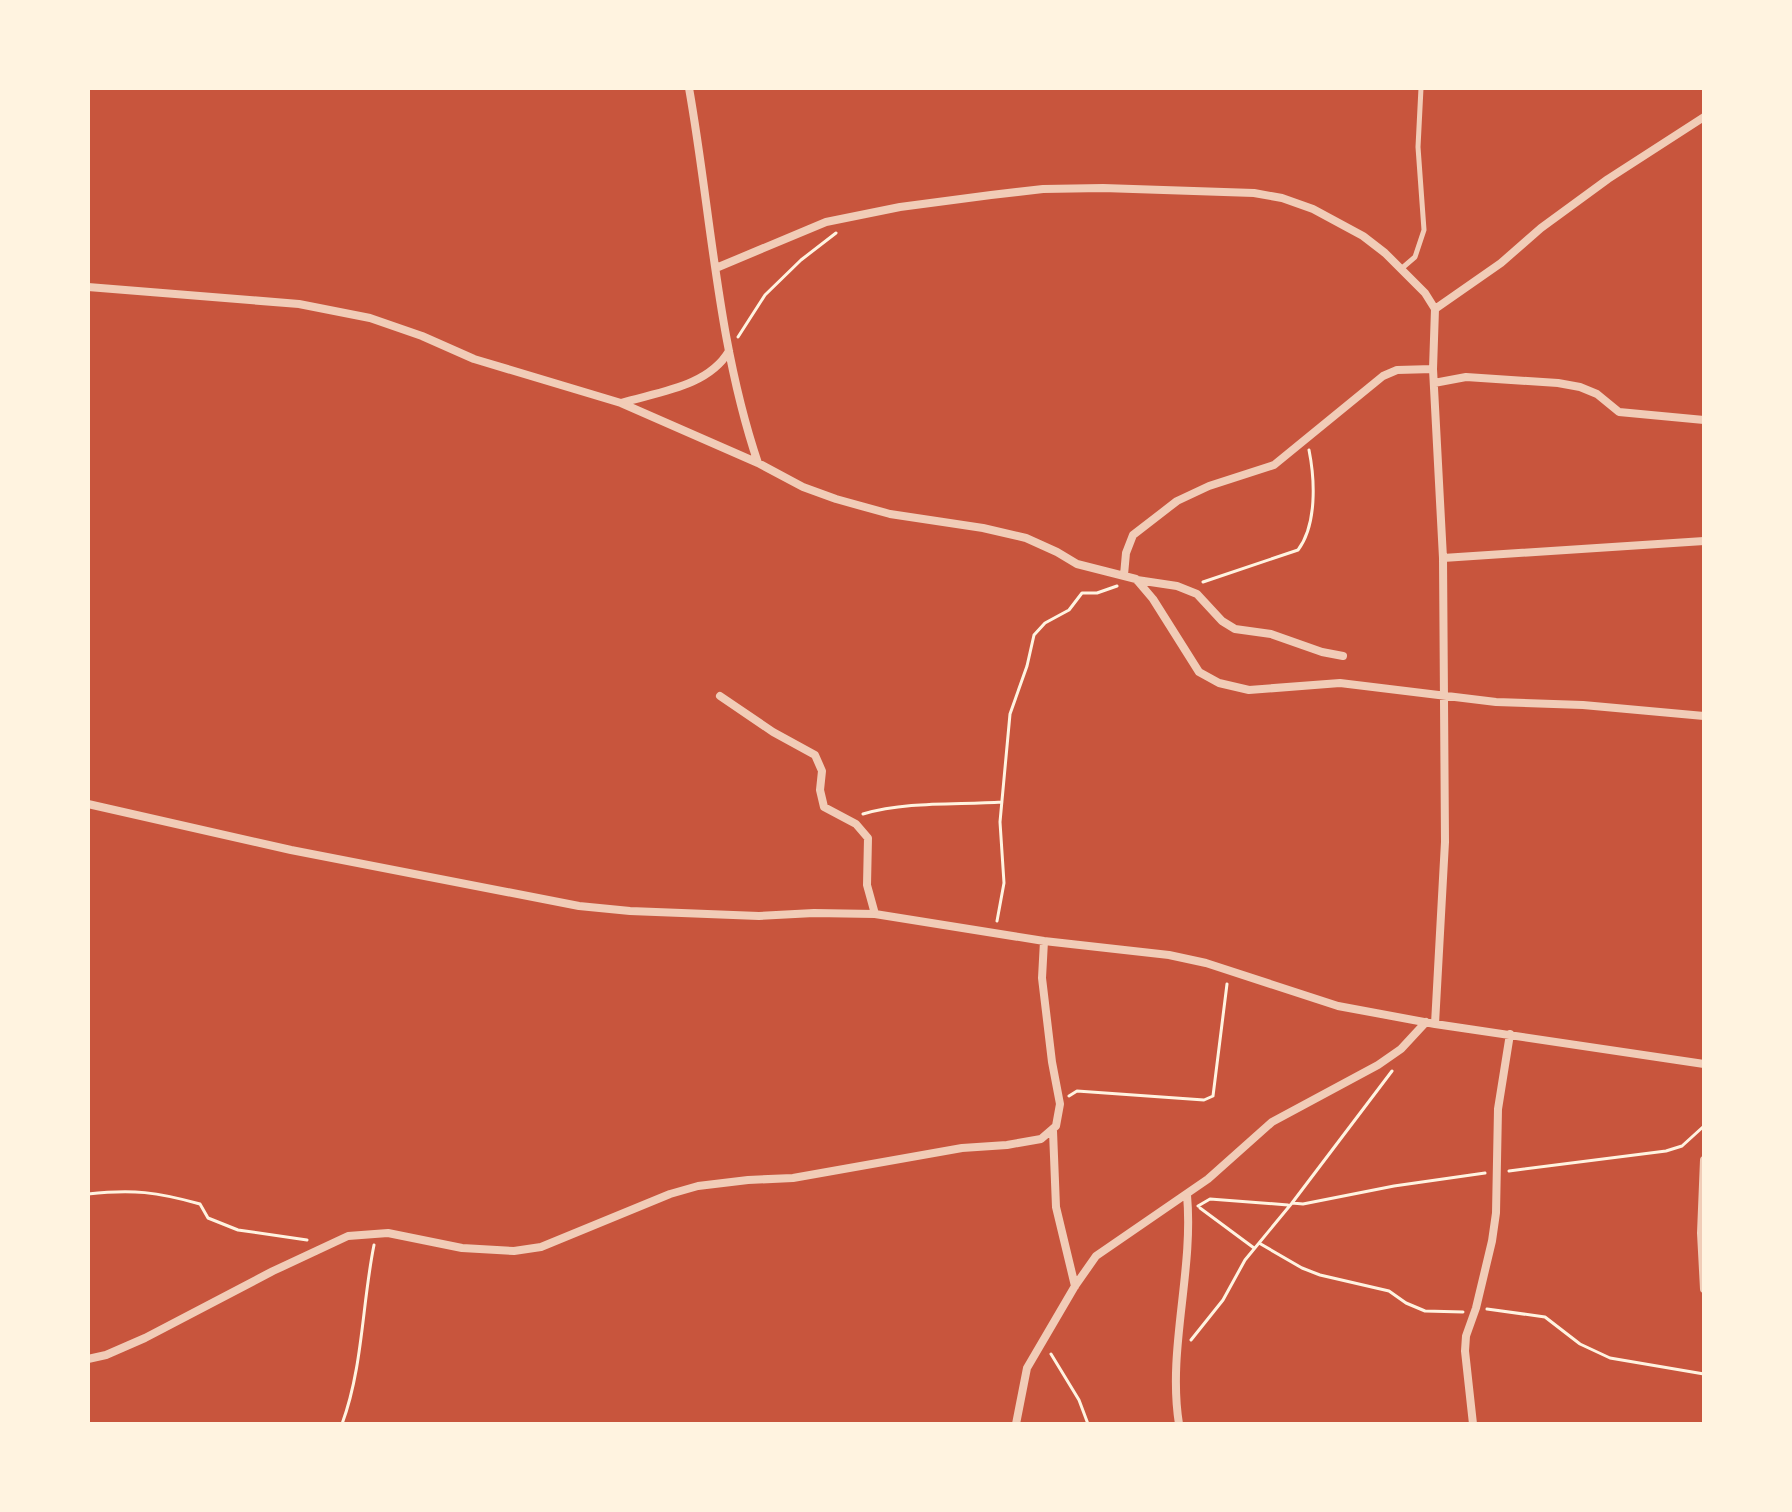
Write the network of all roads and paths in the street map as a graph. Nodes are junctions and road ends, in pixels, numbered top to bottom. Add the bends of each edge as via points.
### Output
1 (689, 88) edge
2 (1421, 88) edge
3 (1704, 117) edge
4 (835, 233) dead end
5 (716, 268) junction
6 (1401, 269) junction
7 (88, 287) edge
8 (1435, 309) junction
9 (729, 351) junction
10 (1433, 369) junction
11 (1434, 383) junction
12 (621, 403) junction
13 (1704, 420) edge
14 (1307, 438) junction
15 (758, 463) junction
16 (1704, 541) edge
17 (1443, 558) junction
18 (1124, 575) junction
19 (1136, 579) junction
20 (1200, 583) dead end
21 (1343, 656) dead end
22 (1443, 695) junction
23 (720, 696) dead end
24 (1704, 716) edge
25 (1002, 802) junction
26 (88, 804) edge
27 (846, 819) junction
28 (875, 914) junction
29 (994, 932) junction
30 (1044, 941) junction
31 (1228, 970) junction
32 (1431, 1023) junction
33 (1510, 1034) junction
34 (1401, 1049) junction
35 (1704, 1064) edge
36 (1060, 1104) junction
37 (1704, 1126) edge
38 (1053, 1131) junction
39 (1704, 1160) edge
40 (1495, 1171) junction
41 (88, 1194) edge
42 (1187, 1198) junction
43 (1290, 1204) junction
44 (1198, 1206) junction
45 (376, 1233) junction
46 (1259, 1243) junction
47 (330, 1246) junction
48 (1254, 1248) junction
49 (1075, 1286) junction
50 (1704, 1289) edge
51 (1476, 1310) junction
52 (1045, 1337) junction
53 (1179, 1350) junction
54 (88, 1359) edge
55 (1704, 1374) edge
56 (342, 1424) edge
57 (1016, 1424) edge
58 (1088, 1424) edge
59 (1179, 1424) edge
60 (1473, 1424) edge

1 - 5 street
2 - 6 lane via 1418,147 1424,230 1415,257
3 - 8 street via 1608,179
4 - 9 path via 765,295
5 - 6 street via 826,222 1043,189 1103,188 1282,198 1363,236
5 - 9 street
6 - 8 street
7 - 12 street via 299,304 370,318 474,359
8 - 10 street
9 - 12 street via 724,360 680,387
9 - 15 street
10 - 11 street
10 - 14 street via 1397,370 1383,376
11 - 13 street via 1466,377 1558,383 1597,394 1619,412
11 - 17 street
12 - 15 street
14 - 18 street via 1274,465 1177,501 1133,535
14 - 20 path via 1312,501 1303,544 1291,555
15 - 18 street via 836,499 890,514 1012,534 1077,564
16 - 17 street
17 - 22 street
18 - 19 street
19 - 21 street via 1197,594 1235,629
19 - 22 street via 1199,672 1219,683 1249,690 1340,683
19 - 25 path via 1082,593 1069,610 1034,635 1010,714
22 - 24 street
22 - 32 street via 1445,842
23 - 27 street via 815,755 822,771 824,807
25 - 27 path via 883,809
25 - 29 path via 1004,883
26 - 28 street via 579,906 743,916
27 - 28 street via 868,838 867,885
28 - 29 street
29 - 30 street
30 - 31 street via 1169,955
30 - 36 street via 1042,978
31 - 32 street via 1338,1006
31 - 36 path via 1213,1096 1204,1100 1077,1091
32 - 33 street
32 - 34 street
33 - 35 street
33 - 40 street
34 - 42 street via 1272,1122
34 - 43 path via 1383,1084
36 - 38 street
37 - 40 path via 1682,1146 1666,1151
38 - 45 street via 1041,1139 1007,1145 793,1178 698,1186 541,1247 462,1248
38 - 49 street via 1056,1207
39 - 50 street
40 - 43 path
40 - 51 street via 1494,1227
41 - 47 path via 164,1194 200,1204 208,1218 238,1230
42 - 44 path
42 - 49 street via 1096,1256
42 - 53 street
43 - 44 path via 1210,1199
43 - 46 path
44 - 48 path
45 - 47 street via 348,1236
45 - 56 path
46 - 48 path
46 - 51 path via 1302,1268 1389,1291 1425,1311
47 - 54 street via 145,1338
48 - 53 path via 1210,1319
49 - 52 street
51 - 55 path via 1545,1317 1580,1344 1610,1358
51 - 60 street via 1465,1351
52 - 57 street via 1027,1368
52 - 58 path
53 - 59 street

